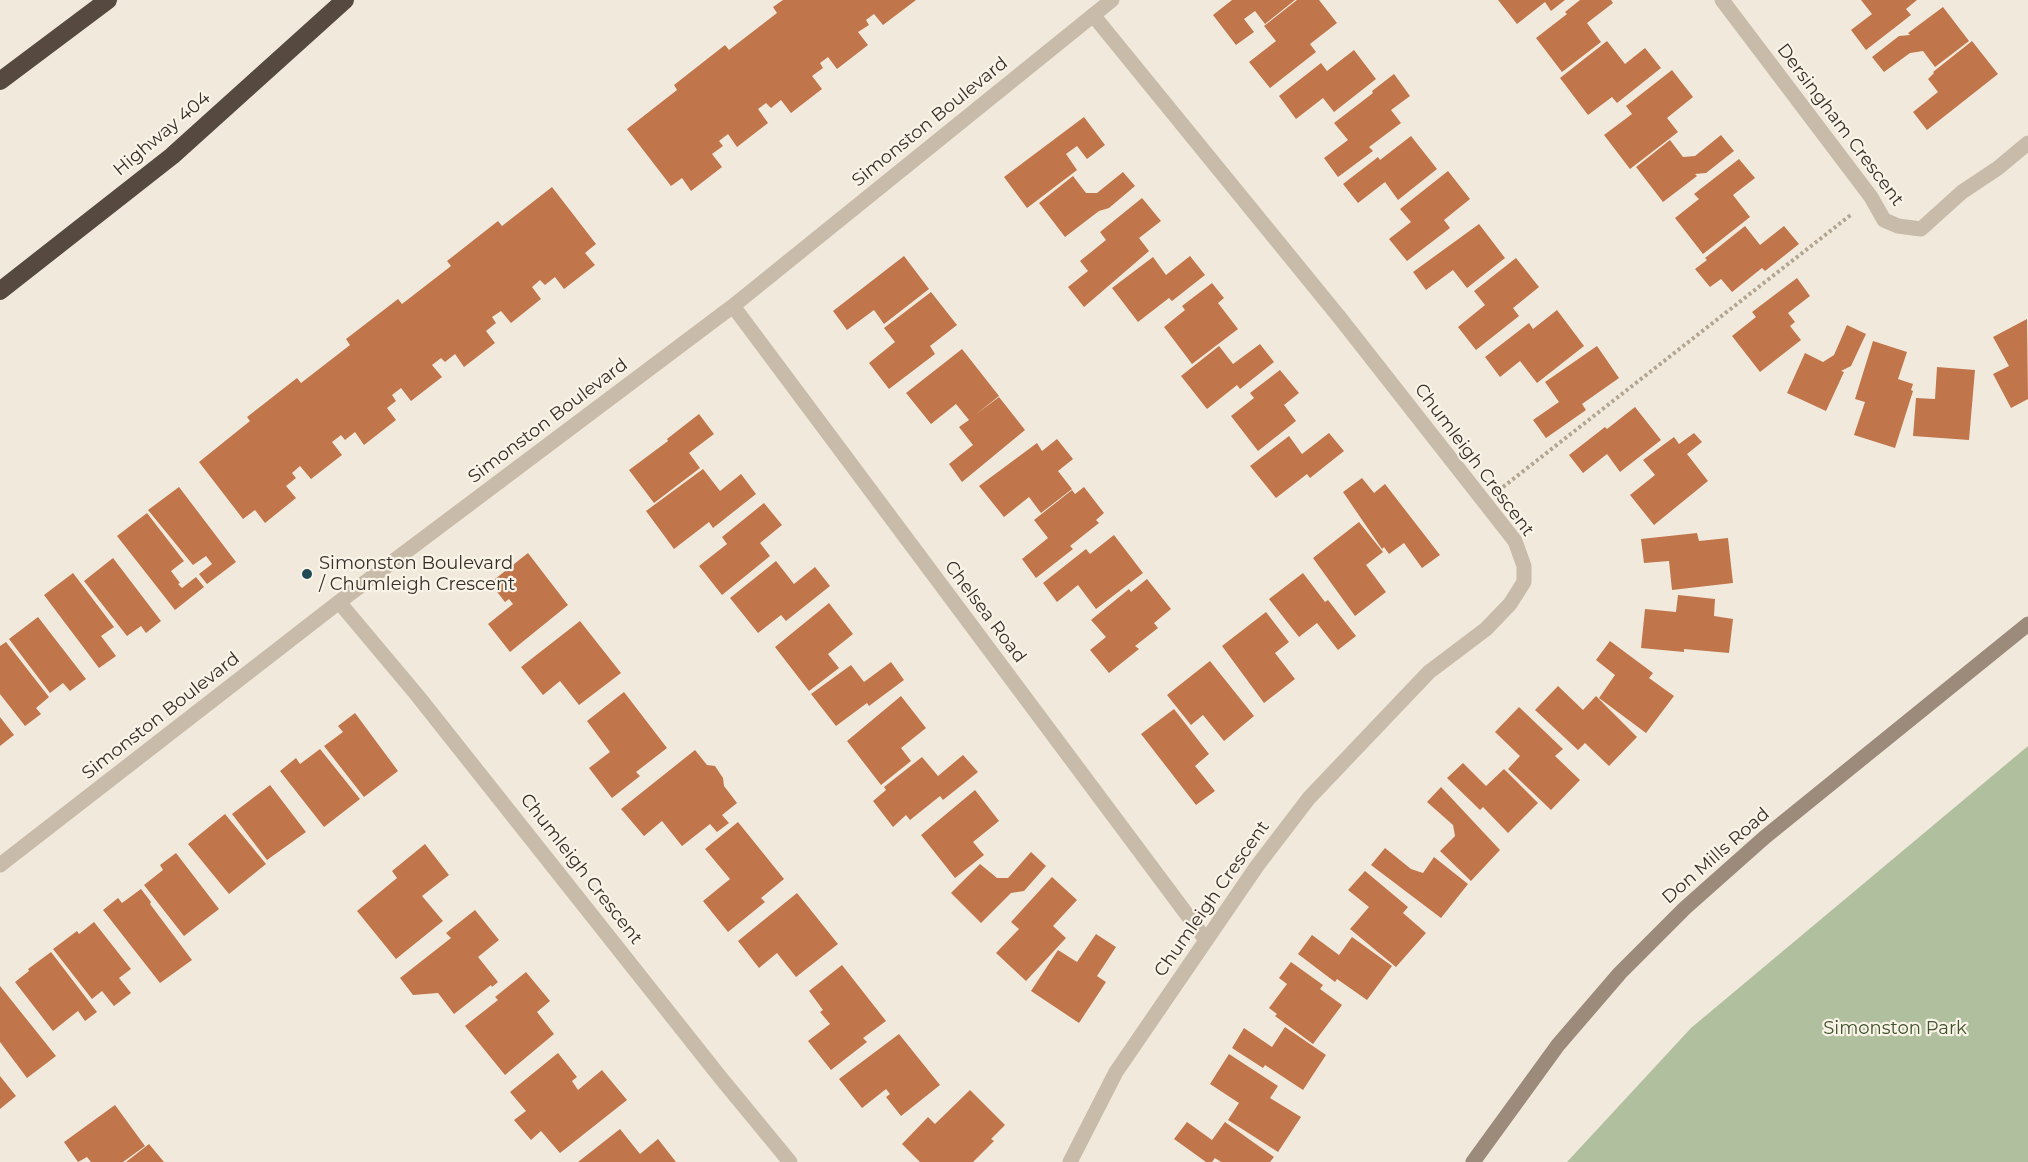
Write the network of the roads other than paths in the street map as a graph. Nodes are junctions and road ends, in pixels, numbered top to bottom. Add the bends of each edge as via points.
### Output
1 (108, 0) edge
2 (345, 0) edge
3 (1112, 0) edge
4 (1722, 0) edge
5 (1093, 15) junction
6 (0, 81) edge
7 (2028, 143) edge
8 (0, 291) edge
9 (733, 306) junction
10 (339, 602) junction
11 (2028, 624) edge
12 (0, 865) edge
13 (1206, 940) junction
14 (790, 1162) edge
15 (1070, 1162) edge
16 (1473, 1162) edge

1 - 6 highway
2 - 8 highway, Highway 404 via 172,156
3 - 5 street, Simonston Boulevard
4 - 7 street, Dersingham Crescent via 1884,220 1921,229 1962,192
5 - 9 street, Simonston Boulevard
5 - 13 street, Chumleigh Crescent via 1340,318 1515,541 1524,566 1524,582 1510,604 1486,629 1429,672 1309,798
9 - 10 street, Simonston Boulevard
9 - 13 street, Chelsea Road
10 - 12 street, Simonston Boulevard
10 - 14 street, Chumleigh Crescent
11 - 16 main road, Don Mills Road via 1765,837 1684,908 1620,973 1558,1045
13 - 15 street, Chumleigh Crescent via 1116,1072

